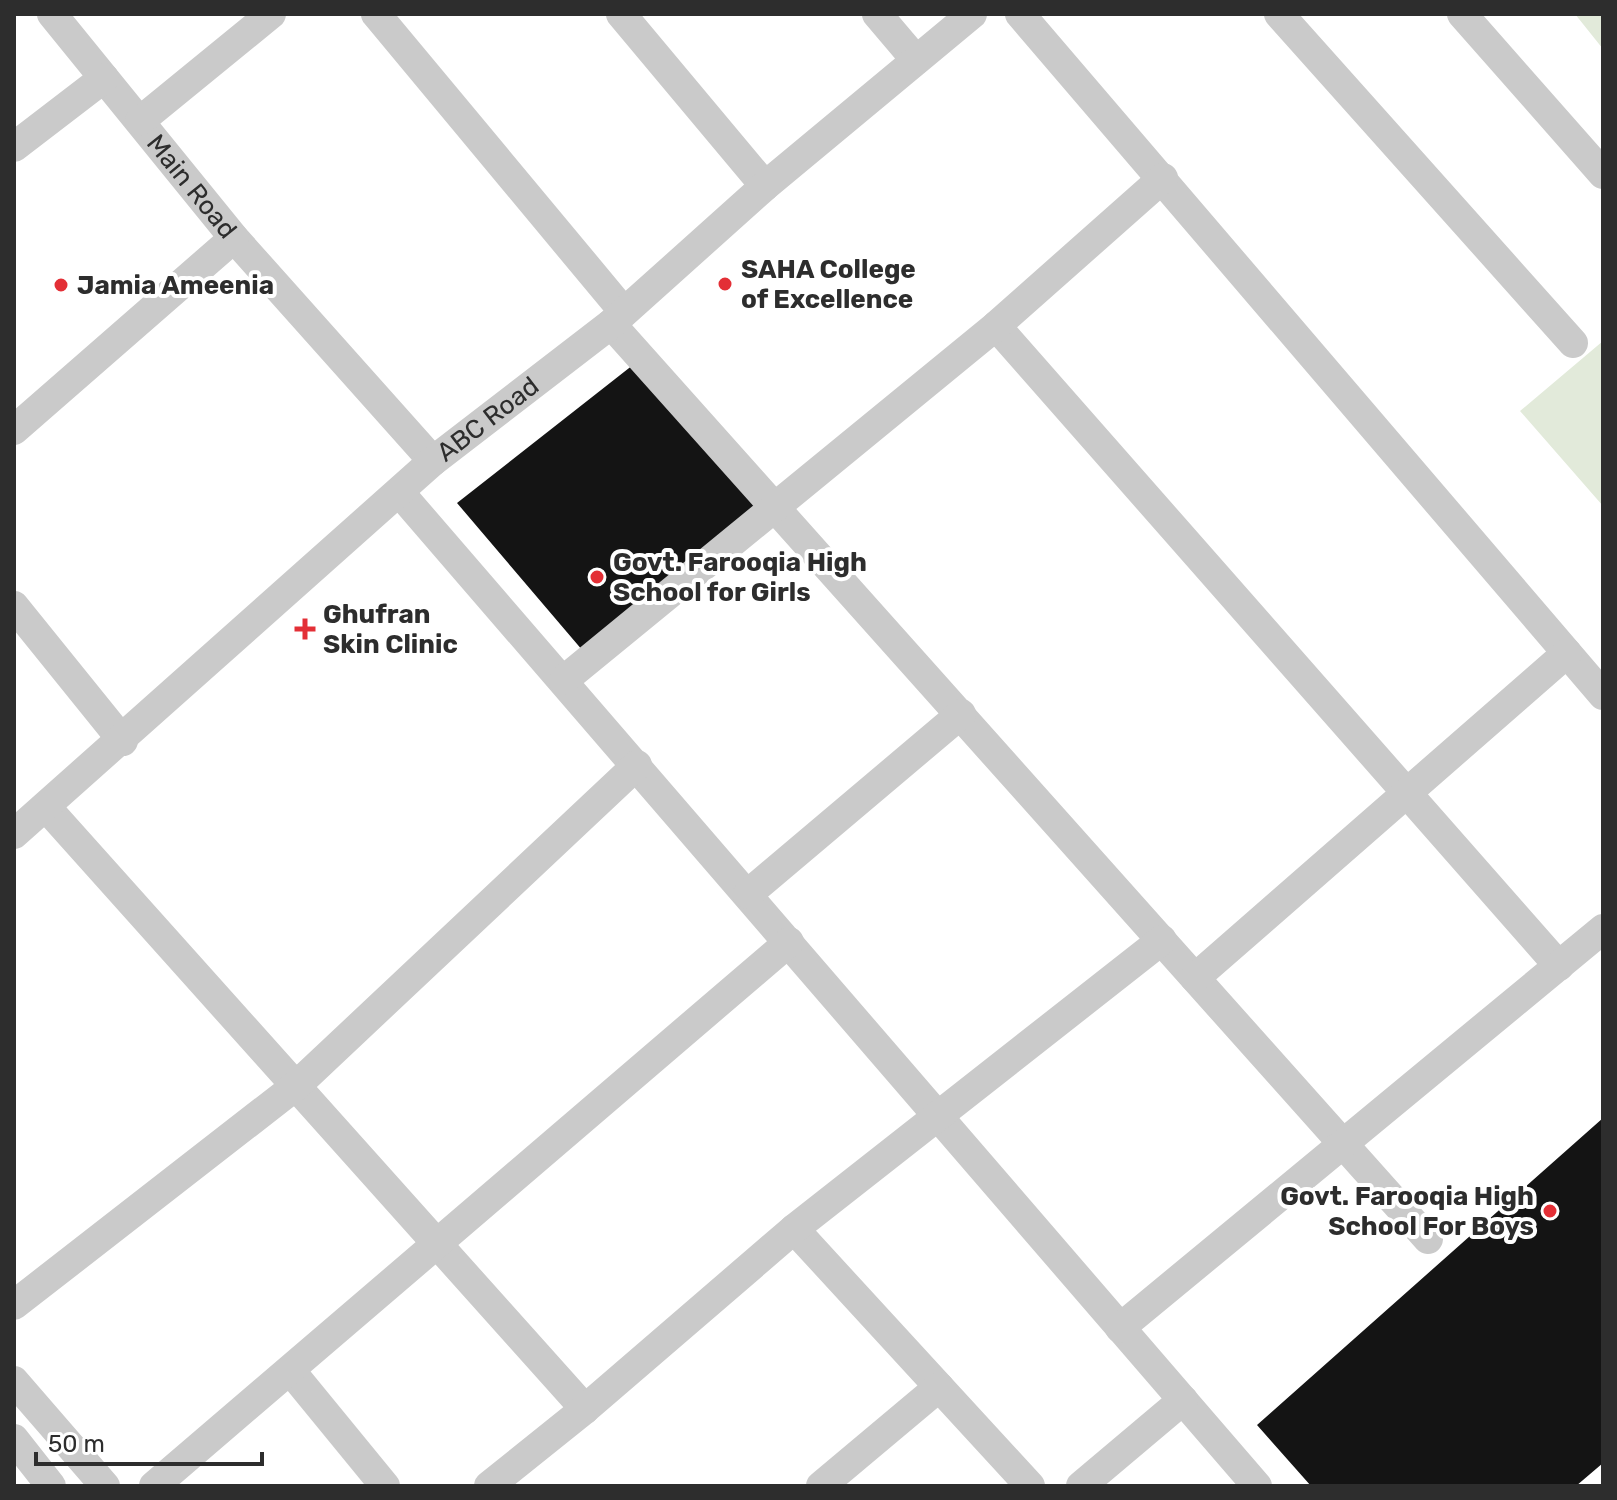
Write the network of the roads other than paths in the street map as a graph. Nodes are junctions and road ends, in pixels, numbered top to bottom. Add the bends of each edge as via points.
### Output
1 (52, 14) edge
2 (271, 14) edge
3 (376, 14) edge
4 (621, 14) edge
5 (877, 14) edge
6 (972, 14) edge
7 (1020, 14) edge
8 (1279, 14) edge
9 (1462, 14) edge
10 (916, 60) junction
11 (104, 78) junction
12 (140, 121) junction
13 (14, 147) edge
14 (1603, 174) edge
15 (1163, 178) junction
16 (765, 186) junction
17 (234, 238) junction
18 (617, 318) junction
19 (996, 326) junction
20 (1573, 343) dead end
21 (14, 430) edge
22 (433, 461) junction
23 (400, 493) junction
24 (776, 506) junction
25 (14, 606) edge
26 (1567, 653) junction
27 (564, 680) junction
28 (1603, 695) edge
29 (961, 714) junction
30 (123, 741) junction
31 (637, 765) junction
32 (1406, 793) junction
33 (46, 807) junction
34 (14, 834) edge
35 (748, 894) junction
36 (1603, 929) edge
37 (1162, 940) junction
38 (789, 942) junction
39 (1559, 966) junction
40 (1195, 978) junction
41 (297, 1085) junction
42 (936, 1114) junction
43 (1344, 1144) junction
44 (794, 1229) junction
45 (1428, 1239) dead end
46 (438, 1243) junction
47 (14, 1305) edge
48 (1120, 1328) junction
49 (290, 1370) junction
50 (14, 1381) edge
51 (939, 1387) junction
52 (1183, 1400) junction
53 (585, 1409) junction
54 (16, 1444) edge
55 (51, 1486) edge
56 (105, 1486) edge
57 (154, 1486) edge
58 (385, 1486) edge
59 (489, 1486) edge
60 (821, 1486) edge
61 (1030, 1486) edge
62 (1081, 1486) edge
63 (1257, 1486) edge

1 - 11 street, Main Road
2 - 12 street
3 - 18 street
4 - 16 street
5 - 10 street
6 - 10 street, ABC Road
7 - 15 street
8 - 20 street
9 - 14 street
10 - 16 street, ABC Road
11 - 12 street, Main Road
11 - 13 street
12 - 17 street, Main Road
15 - 19 street
15 - 26 street
16 - 18 street, ABC Road
17 - 21 street
17 - 22 street, Main Road
18 - 22 street, ABC Road
18 - 24 street
19 - 24 street
19 - 32 street
22 - 23 street, ABC Road
23 - 27 street
23 - 30 street, ABC Road
24 - 27 street
24 - 29 street
25 - 30 street
26 - 28 street
26 - 32 street
27 - 31 street
29 - 35 street
29 - 37 street
30 - 33 street, ABC Road
31 - 35 street
31 - 41 street
32 - 39 street
32 - 40 street
33 - 34 street, ABC Road
33 - 41 street
35 - 38 street
36 - 39 street
37 - 40 street
37 - 42 street
38 - 42 street
38 - 46 street
39 - 43 street
40 - 43 street
41 - 46 street
41 - 47 street
42 - 44 street
42 - 48 street
43 - 45 street
43 - 48 street
44 - 51 street
44 - 53 street
46 - 49 street
46 - 53 street
48 - 52 street
49 - 57 street
49 - 58 street
50 - 56 street
51 - 60 street
51 - 61 street
52 - 62 street
52 - 63 street
53 - 59 street
54 - 55 street

